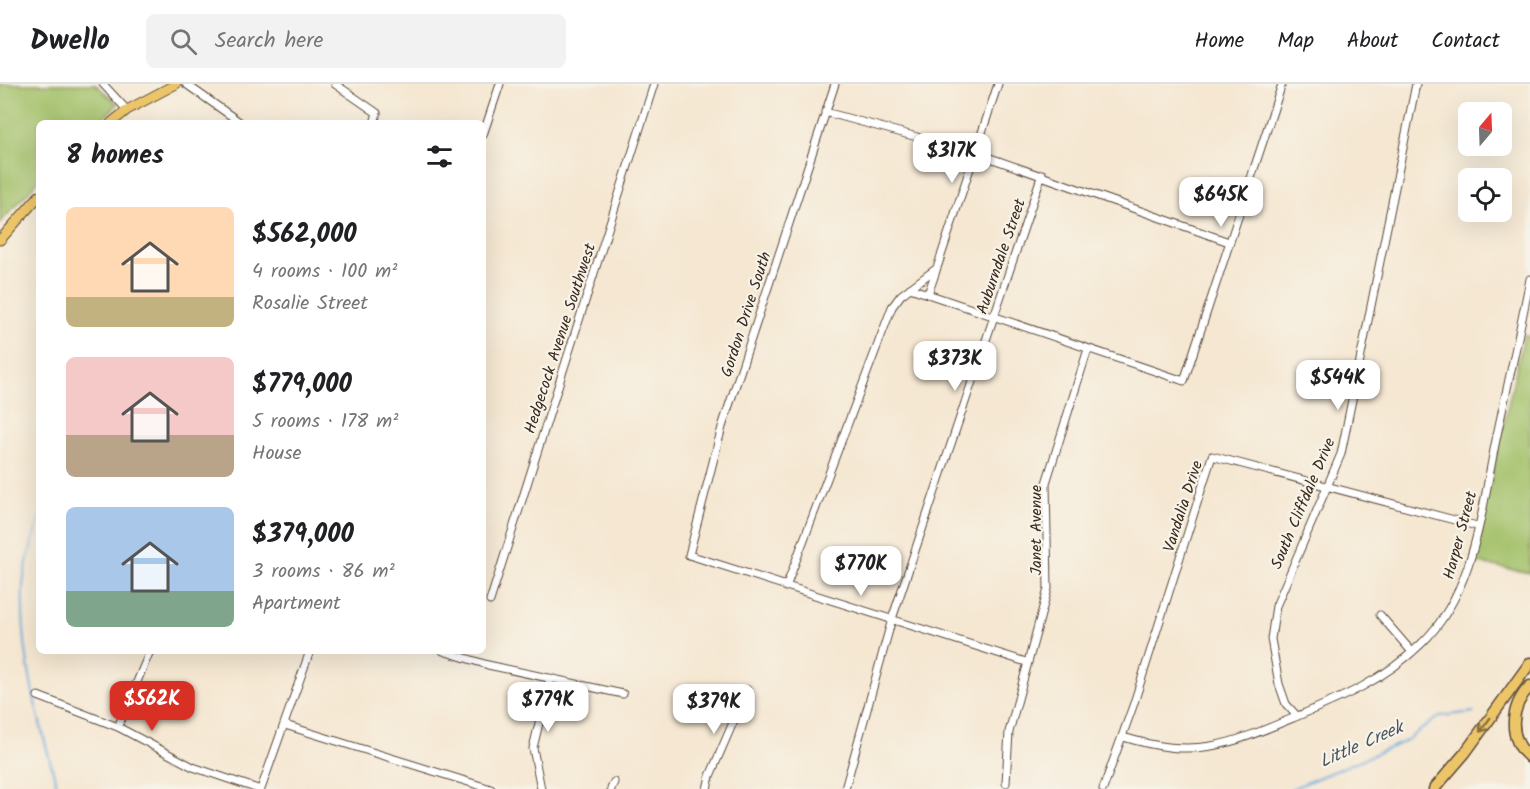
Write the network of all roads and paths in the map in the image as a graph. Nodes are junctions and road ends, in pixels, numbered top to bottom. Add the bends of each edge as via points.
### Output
1 (103, 84) edge
2 (176, 84) edge
3 (186, 84) edge
4 (335, 84) edge
5 (500, 84) edge
6 (654, 84) edge
7 (835, 84) edge
8 (998, 84) edge
9 (1282, 84) edge
10 (1416, 84) edge
11 (128, 110) junction
12 (825, 112) junction
13 (115, 120) edge
14 (237, 120) edge
15 (375, 120) edge
16 (486, 126) edge
17 (976, 153) junction
18 (1042, 174) junction
19 (36, 199) edge
20 (0, 240) edge
21 (1229, 242) junction
22 (937, 268) junction
23 (1530, 279) edge
24 (910, 288) junction
25 (928, 294) junction
26 (993, 316) junction
27 (1088, 349) junction
28 (1326, 488) junction
29 (1477, 526) junction
30 (786, 587) junction
31 (490, 601) dead end
32 (1380, 615) dead end
33 (892, 619) junction
34 (1413, 652) junction
35 (149, 654) edge
36 (309, 654) edge
37 (453, 654) edge
38 (1026, 663) junction
39 (1530, 663) edge
40 (550, 678) junction
41 (1530, 686) edge
42 (747, 690) dead end
43 (623, 694) dead end
44 (38, 696) dead end
45 (1297, 716) junction
46 (285, 725) junction
47 (118, 727) junction
48 (1123, 737) junction
49 (1530, 758) edge
50 (1006, 783) dead end
51 (260, 789) edge
52 (491, 789) edge
53 (541, 789) edge
54 (707, 789) edge
55 (845, 789) edge
56 (1103, 789) edge
57 (1434, 789) edge

1 - 11 street
2 - 11 main road
3 - 14 street
4 - 15 street via 377,113
5 - 16 street
6 - 31 street, Hedgecock Avenue Southwest
7 - 12 street, Gordon Drive South
8 - 17 street
9 - 21 street
10 - 28 street, South Cliffdale Drive via 1344,443
11 - 13 main road
12 - 17 street
12 - 30 street, Gordon Drive South via 722,427 689,555
17 - 18 street
17 - 22 street
18 - 21 street
18 - 26 street, Auburndale Street
19 - 20 main road
21 - 27 street via 1184,381
22 - 24 street
22 - 25 street
23 - 29 street, Harper Street
24 - 25 street
24 - 30 street via 892,308 880,333
25 - 26 street
26 - 27 street
26 - 33 street, Auburndale Street
27 - 38 street, Janet Avenue via 1046,483 1048,589
28 - 29 street, Vandalia Drive
28 - 45 street, South Cliffdale Drive via 1282,589 1271,639 1279,684 1286,704
28 - 48 street, Vandalia Drive via 1212,456
29 - 34 street, Harper Street via 1469,561 1450,606
30 - 33 street
32 - 34 street
33 - 38 street
33 - 55 street, Auburndale Street
34 - 45 street, Harper Street via 1365,687
35 - 47 street
36 - 46 street
37 - 40 street
38 - 50 street, Janet Avenue via 1009,732
39 -> 57 highway via 1466,753
40 - 43 street
40 - 53 street via 533,748
41 - 49 highway via 1518,701 1513,723 1518,743
42 - 54 street
44 - 47 street
45 - 48 street, Harper Street via 1247,738 1196,750 1168,749
46 - 51 street
46 - 52 street
47 - 51 street via 193,767
48 - 56 street, Vandalia Drive

